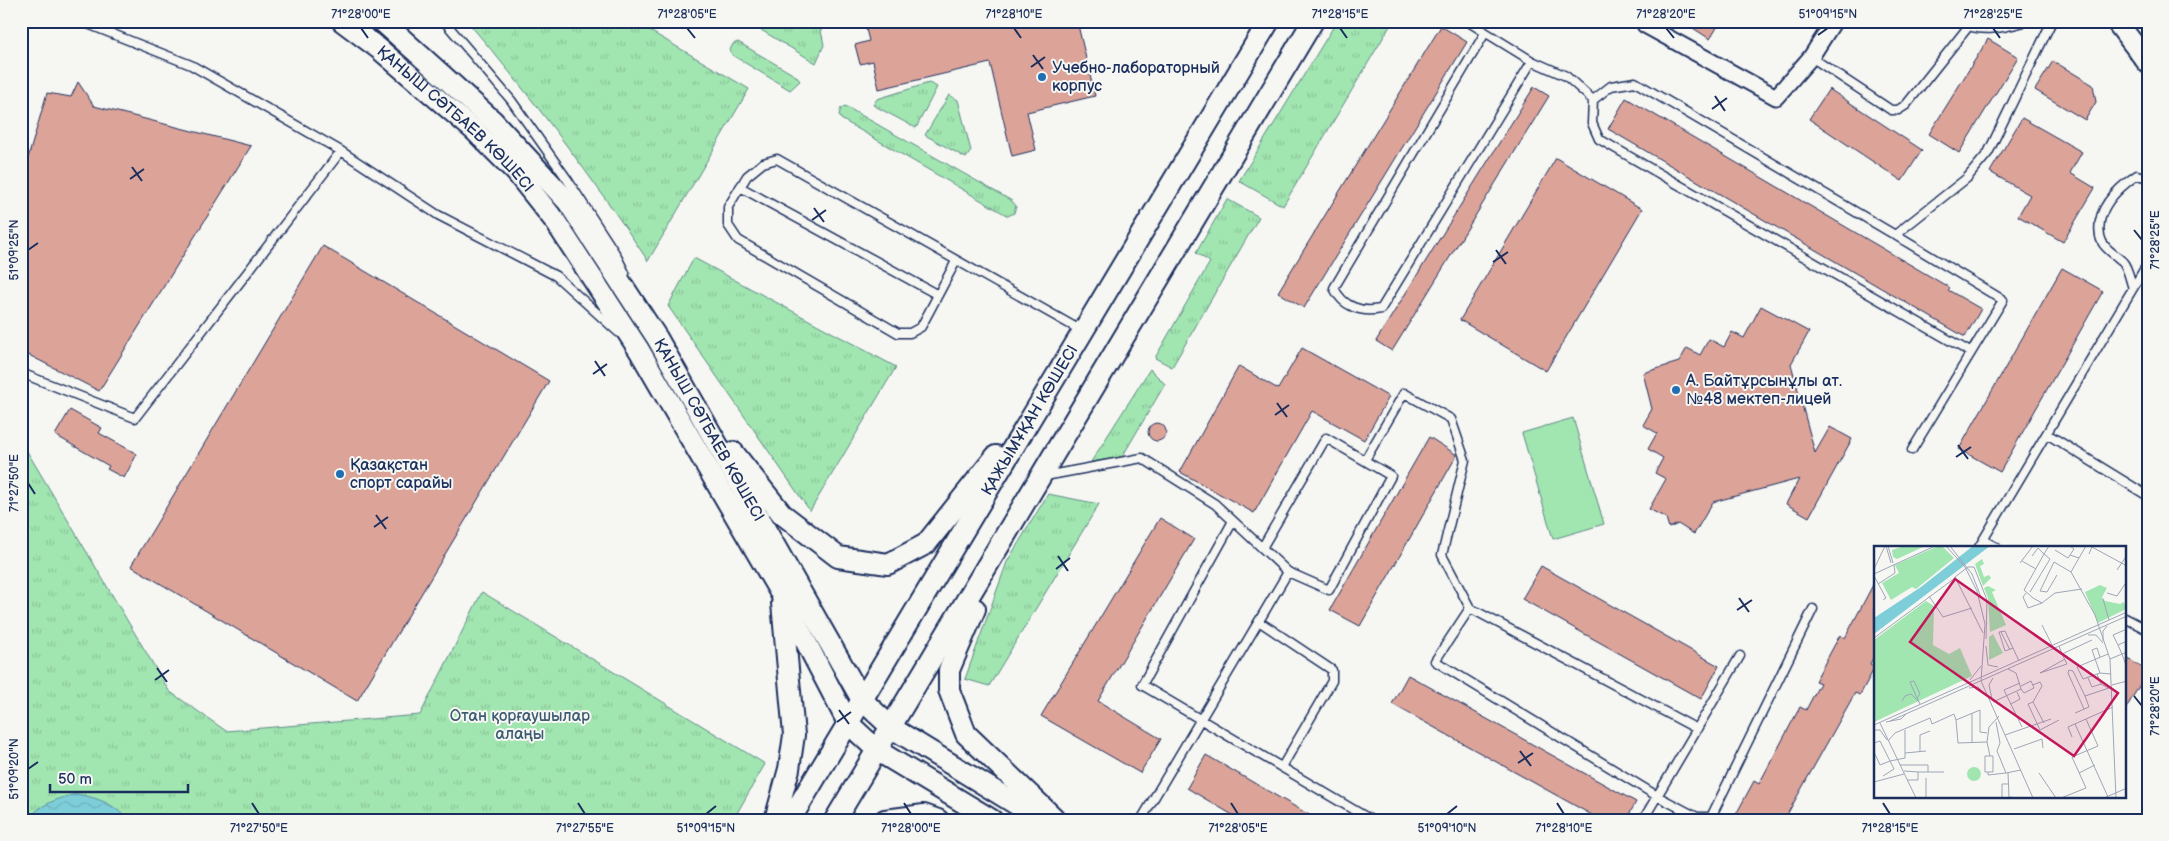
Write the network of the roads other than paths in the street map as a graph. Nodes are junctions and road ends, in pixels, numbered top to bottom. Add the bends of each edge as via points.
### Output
1 (80, 21) edge
2 (342, 21) edge
3 (382, 21) edge
4 (444, 21) edge
5 (1269, 21) edge
6 (1313, 21) edge
7 (1467, 21) edge
8 (1647, 21) edge
9 (1834, 21) edge
10 (1958, 21) edge
11 (2028, 21) edge
12 (2052, 21) edge
13 (2116, 21) edge
14 (1968, 27) junction
15 (1485, 33) junction
16 (1811, 57) junction
17 (1532, 61) junction
18 (2148, 63) edge
19 (1593, 100) junction
20 (341, 151) junction
21 (2148, 178) edge
22 (740, 187) junction
23 (1895, 235) junction
24 (956, 261) junction
25 (2148, 263) edge
26 (2133, 288) junction
27 (938, 295) junction
28 (1084, 332) junction
29 (657, 338) junction
30 (639, 350) junction
31 (1970, 352) junction
32 (21, 373) edge
33 (1046, 394) junction
34 (695, 406) junction
35 (2047, 434) junction
36 (1912, 450) dead end
37 (1365, 460) junction
38 (1042, 476) junction
39 (2148, 496) edge
40 (1233, 521) junction
41 (1003, 541) junction
42 (1981, 544) edge
43 (1262, 548) junction
44 (1288, 572) junction
45 (781, 594) junction
46 (1470, 608) junction
47 (1813, 609) dead end
48 (2126, 619) edge
49 (1260, 622) junction
50 (2148, 630) edge
51 (1740, 656) dead end
52 (862, 700) junction
53 (1200, 719) junction
54 (848, 723) junction
55 (892, 728) junction
56 (1696, 729) junction
57 (878, 751) junction
58 (1282, 767) junction
59 (1657, 796) junction
60 (775, 820) edge
61 (790, 820) edge
62 (835, 820) edge
63 (885, 820) edge
64 (938, 820) edge
65 (992, 820) edge
66 (1042, 820) edge
67 (1056, 820) edge
68 (1140, 820) edge
69 (1371, 820) edge
70 (1643, 820) edge

1 - 20 lane via 191,64
2 - 30 main road, ҚАНЫШ СӘТБАЕВ КӨШЕСІ via 475,131 516,172 555,220
3 - 29 main road, ҚАНЫШ СӘТБАЕВ КӨШЕСІ via 494,121 568,202
4 - 29 lane via 511,100 566,179 615,253
5 - 28 main road, ҚАЖЫМҰҚАН КӨШЕСІ
6 - 38 main road
7 - 15 lane
8 - 16 street via 1645,25 1776,98
9 - 16 street
10 - 14 lane
11 - 14 lane via 1995,29
12 - 23 lane via 1988,153 1967,178
13 - 18 main road
14 - 16 lane via 1906,105 1898,110 1891,110
15 - 17 lane
15 - 17 lane via 1334,288 1339,298 1349,306 1370,311 1381,309
17 - 19 lane via 1566,76
19 - 23 lane via 1611,86 1635,82
19 - 31 lane via 1592,122 1599,139
20 - 30 lane via 438,215 556,276
20 - 32 lane via 135,418
21 - 26 lane via 2137,175 2120,187 2102,216 2100,236 2112,255 2124,263
22 - 24 lane via 763,162 777,159
22 - 27 lane
22 - 27 lane via 728,207 728,226 738,240 898,333 910,333 920,327
23 - 31 lane via 2003,300
24 - 27 lane
24 - 28 lane
25 - 26 lane
26 - 35 lane
28 - 33 main road, ҚАЖЫМҰҚАН КӨШЕСІ
29 - 34 main road, ҚАНЫШ СӘТБАЕВ КӨШЕСІ
30 - 45 main road, ҚАНЫШ СӘТБАЕВ КӨШЕСІ
31 - 36 lane
33 - 34 main road via 926,544 888,564 838,557 782,514
33 - 52 main road, ҚАЖЫМҰҚАН КӨШЕСІ
34 - 52 main road, ҚАНЫШ СӘТБАЕВ КӨШЕСІ
35 - 39 lane
35 - 42 lane
37 - 43 lane via 1326,438
37 - 44 lane via 1391,476 1329,590
37 - 46 lane via 1404,393 1452,419 1465,460 1442,555
38 - 40 lane via 1142,458 1215,504
38 - 41 main road
40 - 43 lane
40 - 53 lane via 1142,685
41 - 55 main road
41 - 67 main road via 949,670 949,690 966,734
43 - 44 lane
44 - 49 lane
45 - 54 main road, ҚАНЫШ СӘТБАЕВ КӨШЕСІ
45 - 60 main road via 794,735 789,769
46 - 56 lane
46 - 59 lane via 1435,662
47 - 59 lane via 1712,817 1697,817
48 - 50 lane
49 - 53 lane
49 - 58 lane via 1332,670 1332,681
51 - 56 lane
52 - 54 main road, ҚАЖЫМҰҚАН КӨШЕСІ
52 - 55 main road, ҚАНЫШ СӘТБАЕВ КӨШЕСІ
53 - 58 lane
53 - 68 lane
54 - 57 main road, ҚАНЫШ СӘТБАЕВ КӨШЕСІ
54 - 61 main road, ҚАЖЫМҰҚАН КӨШЕСІ
55 - 57 main road
55 - 66 main road, ҚАНЫШ СӘТБАЕВ КӨШЕСІ
56 - 59 lane
57 - 62 main road
57 - 65 main road, ҚАНЫШ СӘТБАЕВ КӨШЕСІ
58 - 69 lane
59 - 70 lane
63 - 64 main road via 924,815

